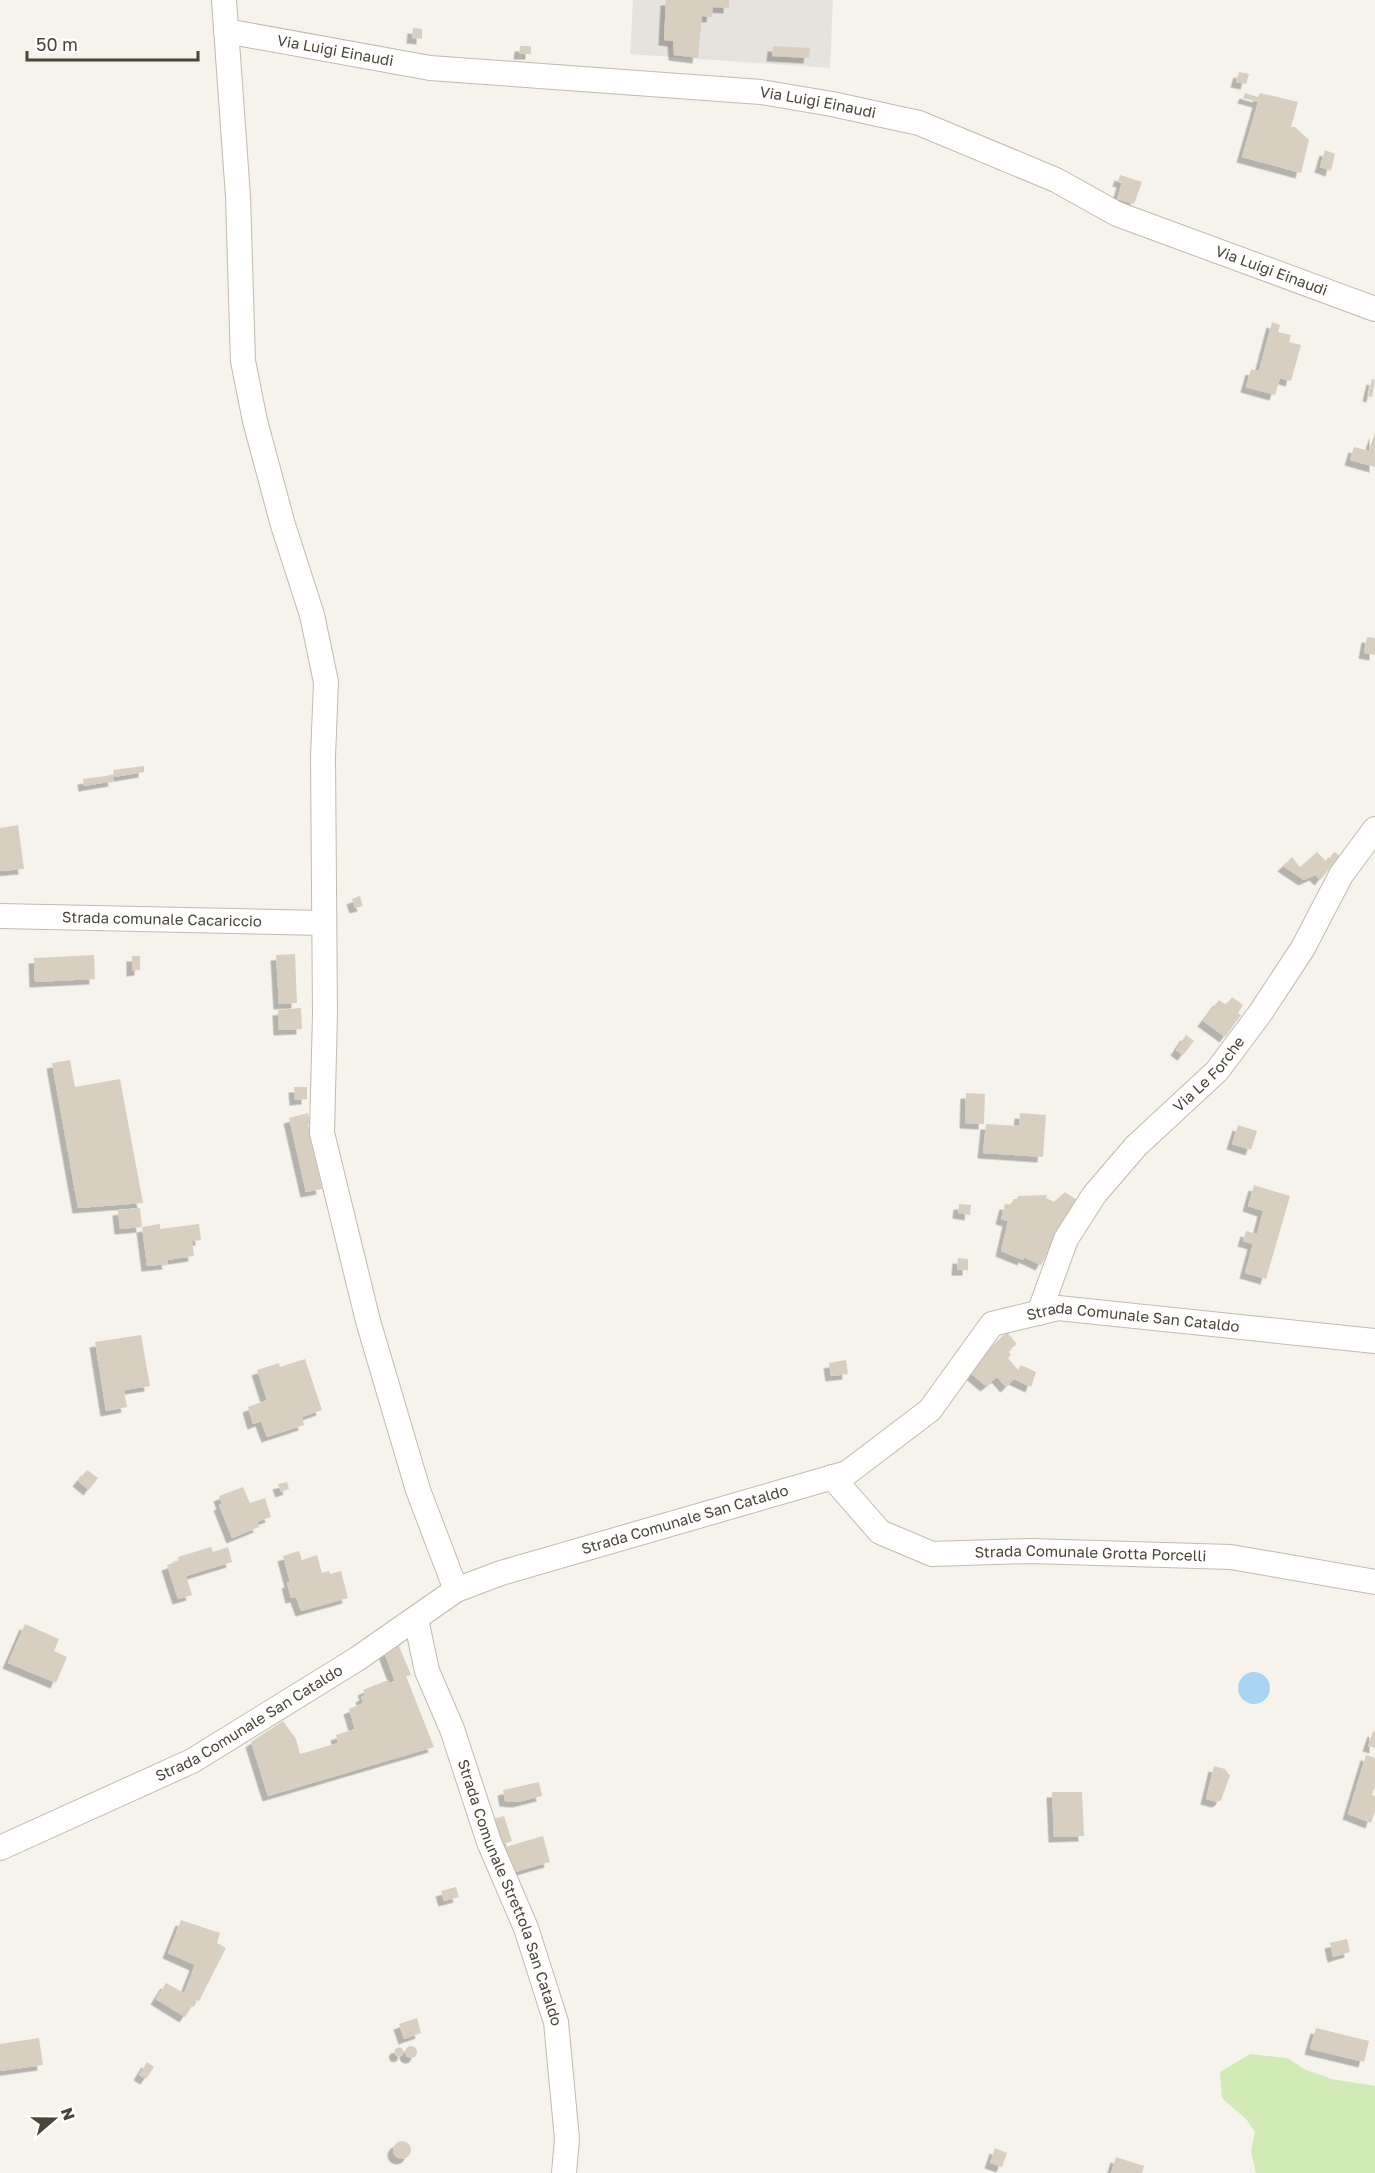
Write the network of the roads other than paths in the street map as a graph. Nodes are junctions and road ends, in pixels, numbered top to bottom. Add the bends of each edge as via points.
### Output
1 (224, 0) edge
2 (226, 31) junction
3 (1375, 309) edge
4 (1375, 829) edge
5 (0, 916) edge
6 (324, 923) junction
7 (1039, 1312) junction
8 (1375, 1341) edge
9 (832, 1478) junction
10 (1375, 1582) edge
11 (456, 1590) junction
12 (416, 1619) junction
13 (0, 1848) edge
14 (564, 2173) edge

1 - 2 street
2 - 3 street, Via Luigi Einaudi via 430,68 761,92 919,123 1056,180 1117,214
2 - 6 street via 238,197 243,361 255,421 312,615 326,682
4 - 7 street, Via Le Forche via 1341,875 1303,948 1217,1071 1136,1146 1094,1195 1065,1239
5 - 6 street, Strada comunale Cacariccio
6 - 11 street via 322,1132 371,1332 418,1490
7 - 8 street, Strada Comunale San Cataldo via 1058,1308
7 - 9 street, Strada Comunale San Cataldo via 992,1324 930,1410 847,1473
9 - 10 street, Strada Comunale Grotta Porcelli via 880,1532 932,1554 1030,1551 1231,1557
9 - 11 street, Strada Comunale San Cataldo via 501,1573
11 - 12 street, Strada Comunale San Cataldo
12 - 13 street, Strada Comunale San Cataldo via 192,1761
12 - 14 street, Strada Comunale Strettola San Cataldo via 427,1671 452,1729 489,1842 526,1928 556,2022 567,2139

